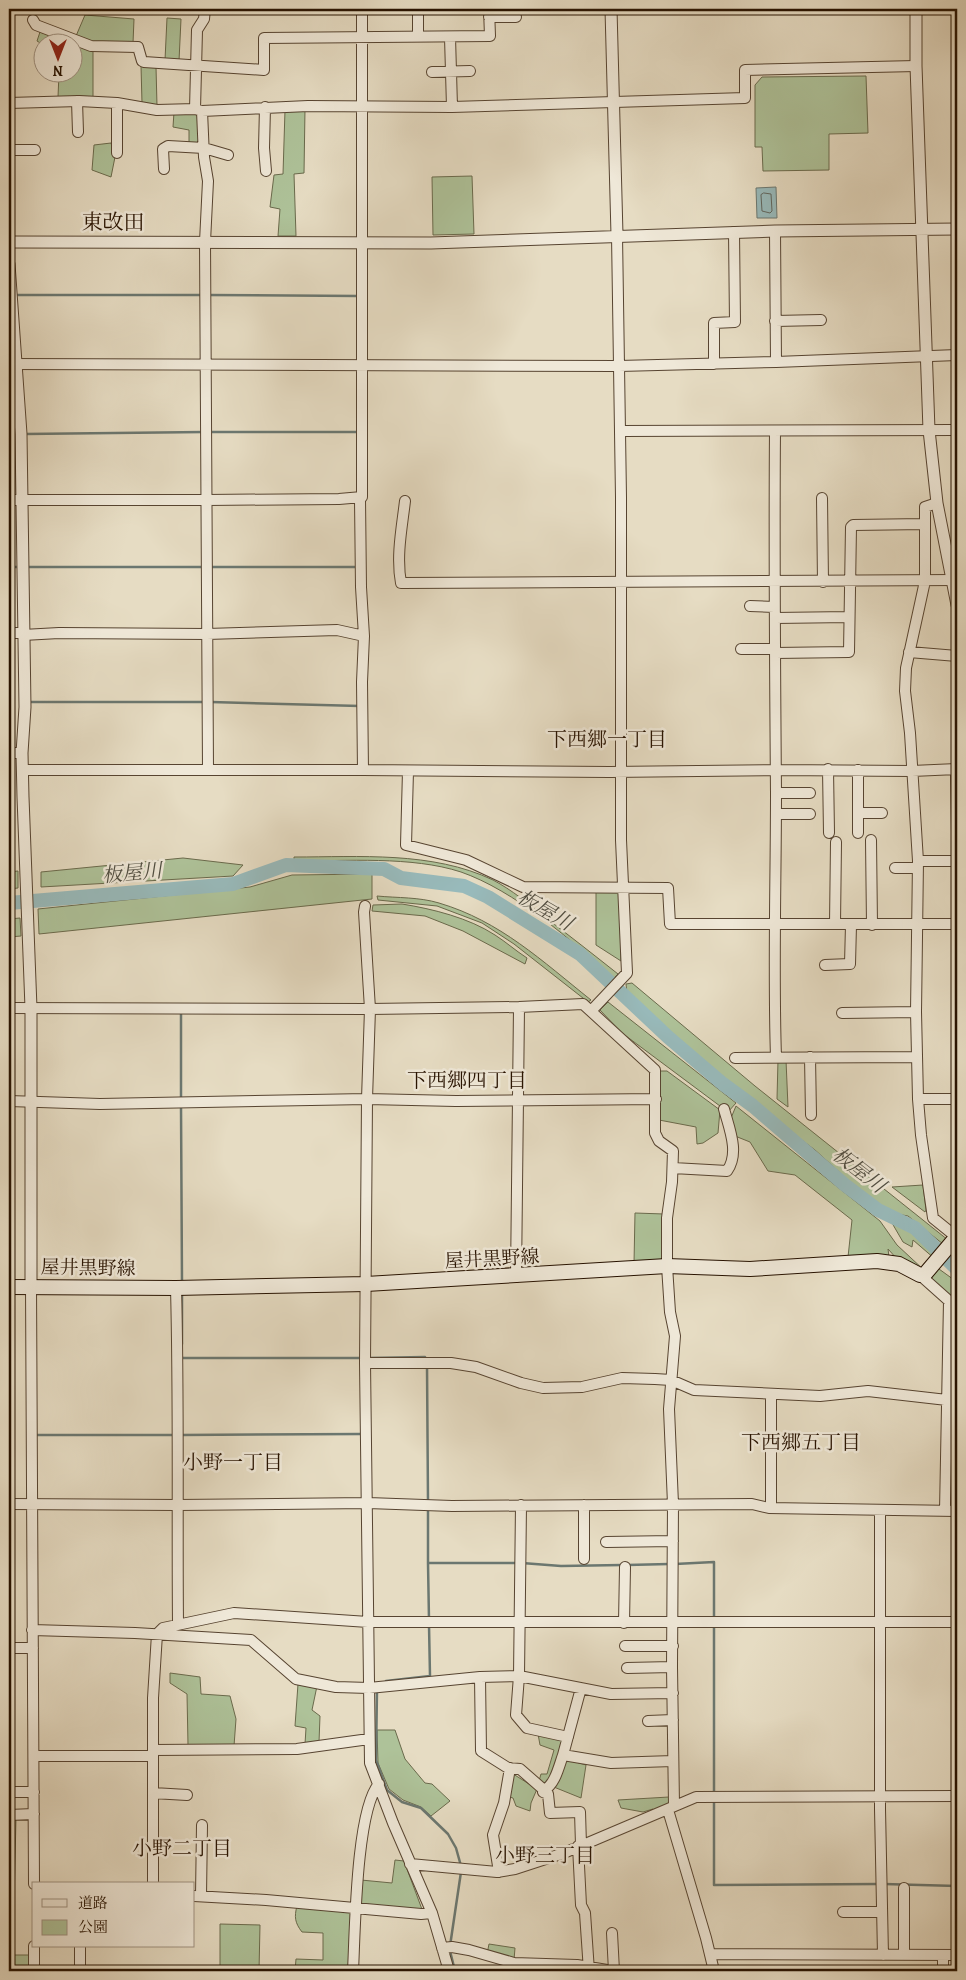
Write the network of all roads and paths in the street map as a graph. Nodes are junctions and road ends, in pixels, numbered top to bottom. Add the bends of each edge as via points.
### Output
1 (205, 9) edge
2 (362, 9) edge
3 (418, 9) edge
4 (611, 9) edge
5 (916, 9) edge
6 (489, 13) edge
7 (516, 17) dead end
8 (33, 20) dead end
9 (362, 37) junction
10 (418, 37) junction
11 (450, 37) junction
12 (196, 64) junction
13 (916, 66) junction
14 (470, 71) dead end
15 (432, 72) dead end
16 (451, 72) junction
17 (77, 101) junction
18 (613, 102) junction
19 (9, 103) edge
20 (117, 103) junction
21 (265, 107) junction
22 (362, 107) junction
23 (452, 107) junction
24 (199, 110) junction
25 (78, 132) dead end
26 (204, 148) junction
27 (9, 150) edge
28 (35, 150) dead end
29 (117, 153) dead end
30 (228, 155) dead end
31 (164, 169) dead end
32 (266, 171) dead end
33 (957, 229) edge
34 (922, 230) junction
35 (775, 231) junction
36 (734, 232) junction
37 (617, 236) junction
38 (9, 242) edge
39 (205, 242) junction
40 (362, 243) junction
41 (9, 264) edge
42 (821, 320) dead end
43 (775, 321) junction
44 (927, 355) junction
45 (957, 355) edge
46 (776, 362) junction
47 (13, 364) edge
48 (207, 364) junction
49 (362, 364) junction
50 (714, 364) junction
51 (619, 366) junction
52 (929, 430) junction
53 (957, 430) edge
54 (621, 431) junction
55 (775, 431) junction
56 (362, 497) junction
57 (822, 498) dead end
58 (9, 500) edge
59 (21, 500) junction
60 (206, 500) junction
61 (406, 501) dead end
62 (937, 503) junction
63 (925, 524) junction
64 (955, 580) edge
65 (620, 581) junction
66 (924, 581) junction
67 (774, 582) junction
68 (824, 582) junction
69 (850, 582) junction
70 (957, 605) edge
71 (750, 606) dead end
72 (774, 612) junction
73 (850, 617) junction
74 (9, 633) edge
75 (23, 634) junction
76 (207, 634) junction
77 (364, 636) junction
78 (740, 649) dead end
79 (775, 651) junction
80 (909, 652) junction
81 (957, 656) edge
82 (22, 752) junction
83 (9, 753) edge
84 (208, 769) junction
85 (828, 769) junction
86 (957, 769) edge
87 (23, 770) junction
88 (363, 770) junction
89 (776, 770) junction
90 (858, 770) junction
91 (408, 771) junction
92 (912, 771) junction
93 (621, 772) junction
94 (776, 793) junction
95 (810, 793) dead end
96 (858, 813) junction
97 (882, 813) dead end
98 (776, 814) junction
99 (810, 814) dead end
100 (957, 832) edge
101 (829, 833) dead end
102 (858, 833) dead end
103 (871, 840) dead end
104 (836, 842) dead end
105 (952, 861) dead end
106 (918, 864) junction
107 (895, 868) dead end
108 (623, 887) junction
109 (365, 906) dead end
110 (835, 924) junction
111 (957, 924) edge
112 (776, 925) junction
113 (851, 925) junction
114 (872, 925) junction
115 (917, 925) junction
116 (825, 965) dead end
117 (519, 1007) junction
118 (9, 1008) edge
119 (31, 1008) junction
120 (370, 1009) junction
121 (593, 1009) junction
122 (916, 1012) junction
123 (842, 1013) dead end
124 (776, 1057) junction
125 (810, 1057) junction
126 (917, 1057) junction
127 (735, 1058) dead end
128 (367, 1099) junction
129 (656, 1099) junction
130 (918, 1099) junction
131 (957, 1099) edge
132 (9, 1101) edge
133 (30, 1101) junction
134 (518, 1101) junction
135 (724, 1109) dead end
136 (812, 1115) dead end
137 (673, 1168) junction
138 (955, 1240) edge
139 (667, 1266) junction
140 (922, 1274) junction
141 (516, 1277) junction
142 (366, 1284) junction
143 (31, 1286) junction
144 (9, 1287) edge
145 (176, 1288) junction
146 (948, 1301) junction
147 (957, 1308) edge
148 (365, 1363) junction
149 (671, 1380) junction
150 (771, 1394) junction
151 (947, 1400) junction
152 (952, 1430) edge
153 (368, 1503) junction
154 (9, 1504) edge
155 (31, 1504) junction
156 (521, 1504) junction
157 (673, 1504) junction
158 (177, 1505) junction
159 (584, 1505) junction
160 (770, 1508) junction
161 (880, 1511) junction
162 (945, 1511) junction
163 (957, 1511) edge
164 (673, 1541) junction
165 (606, 1542) dead end
166 (584, 1559) dead end
167 (625, 1567) dead end
168 (368, 1622) junction
169 (881, 1622) junction
170 (957, 1622) edge
171 (519, 1623) junction
172 (624, 1623) junction
173 (673, 1623) junction
174 (178, 1624) junction
175 (32, 1630) junction
176 (157, 1634) junction
177 (625, 1646) dead end
178 (673, 1646) junction
179 (9, 1648) edge
180 (33, 1648) junction
181 (672, 1667) junction
182 (627, 1668) dead end
183 (519, 1676) junction
184 (480, 1677) junction
185 (369, 1688) junction
186 (581, 1688) junction
187 (673, 1693) junction
188 (673, 1720) junction
189 (648, 1721) dead end
190 (568, 1737) junction
191 (369, 1739) junction
192 (153, 1753) junction
193 (563, 1755) junction
194 (34, 1756) junction
195 (673, 1761) junction
196 (510, 1768) junction
197 (379, 1784) junction
198 (544, 1790) junction
199 (9, 1792) edge
200 (34, 1792) junction
201 (153, 1793) junction
202 (187, 1795) dead end
203 (957, 1796) edge
204 (880, 1797) junction
205 (671, 1807) junction
206 (9, 1814) edge
207 (34, 1814) junction
208 (202, 1824) dead end
209 (579, 1846) junction
210 (410, 1864) junction
211 (499, 1872) junction
212 (34, 1882) edge
213 (153, 1882) edge
214 (904, 1888) dead end
215 (198, 1896) edge
216 (357, 1908) junction
217 (843, 1912) dead end
218 (882, 1912) junction
219 (432, 1913) junction
220 (612, 1933) dead end
221 (34, 1948) edge
222 (80, 1948) edge
223 (442, 1948) junction
224 (710, 1954) junction
225 (883, 1955) junction
226 (904, 1955) junction
227 (943, 1955) junction
228 (957, 1955) edge
229 (589, 1969) edge
230 (34, 1971) edge
231 (80, 1971) edge
232 (353, 1971) edge
233 (450, 1971) edge
234 (614, 1971) edge
235 (714, 1971) edge
236 (943, 1971) edge

1 - 12 street via 204,19 197,30
2 - 9 street
3 - 10 street
4 - 18 street
5 - 13 street
6 - 7 street
6 - 11 street via 490,36
8 - 12 street via 36,25 92,46 138,47 144,62
9 - 10 street
9 - 12 street via 264,38 264,70
9 - 22 street
10 - 11 street
11 - 16 street
12 - 24 street
13 - 18 street via 745,70 745,98
13 - 34 street
14 - 16 street
15 - 16 street
16 - 23 street
17 - 19 street
17 - 20 street
17 - 25 street
18 - 23 street
18 - 37 street
20 - 24 street via 157,110
20 - 29 street
21 - 22 street
21 - 24 street
21 - 32 street
22 - 23 street
22 - 40 street
24 - 26 street
26 - 30 street
26 - 31 street via 164,147
26 - 39 street via 208,182
27 - 28 street
33 - 34 street
34 - 35 street
34 - 44 street
35 - 36 street
35 - 43 street
36 - 37 street
36 - 50 street via 735,322 714,323
37 - 40 street
37 - 51 street
38 - 39 street
39 - 40 street
39 - 48 street
40 - 49 street
41 - 47 street
42 - 43 street
43 - 46 street
44 - 45 street
44 - 46 street
44 - 52 street
46 - 50 street
47 - 48 street
47 - 59 street via 22,434
48 - 49 street
48 - 60 street
49 - 51 street
49 - 56 street
50 - 51 street
51 - 54 street
52 - 53 street
52 - 55 street
52 - 62 street
54 - 55 street
54 - 65 street
55 - 67 street
56 - 60 street
56 - 77 street
57 - 68 street
58 - 59 street
59 - 60 street
59 - 75 street
60 - 76 street
61 - 65 street via 400,535 398,571 401,583
62 - 63 street via 925,506
62 - 64 street
63 - 66 street
63 - 69 street via 853,525
64 - 66 street
64 - 70 street
65 - 67 street
65 - 93 street
66 - 69 street
66 - 80 street
67 - 68 street
67 - 72 street
68 - 69 street
69 - 73 street
71 - 72 street
72 - 73 street
72 - 79 street
73 - 79 street via 849,652
74 - 75 street
75 - 76 street
75 - 82 street via 25,707
76 - 77 street via 337,630
76 - 84 street
77 - 88 street
78 - 79 street
79 - 89 street
80 - 81 street
80 - 92 street via 904,691
82 - 83 street
82 - 87 street
84 - 87 street
84 - 88 street
85 - 89 street
85 - 90 street
85 - 101 street
86 - 92 street
86 - 100 street
87 - 119 street
88 - 91 street
89 - 93 street
89 - 94 street
90 - 92 street
90 - 96 street
91 - 93 street
91 - 108 street via 406,845 466,860 523,887
92 - 106 street
93 - 108 street
94 - 95 street
94 - 98 street
96 - 97 street
96 - 102 street
98 - 99 street
98 - 112 street
103 - 114 street
104 - 110 street
105 - 106 street
106 - 107 street
106 - 115 street
108 - 112 street via 668,888 670,924
108 - 121 street via 627,973
109 - 120 street
110 - 112 street
110 - 113 street
111 - 115 street
112 - 124 street
113 - 114 street
113 - 116 street via 850,964
114 - 115 street
115 - 122 street
117 - 120 street
117 - 121 street via 583,1004
117 - 134 street
118 - 119 street
119 - 120 street
119 - 133 street
120 - 128 street
121 - 129 street via 655,1070
122 - 123 street
122 - 126 street
124 - 125 street
124 - 127 street
125 - 126 street
125 - 136 street
126 - 130 street
128 - 133 street via 100,1104
128 - 134 street
128 - 142 street
129 - 134 street
129 - 137 street via 655,1133 659,1141 673,1151
130 - 131 street
130 - 138 street via 933,1218 954,1235
132 - 133 street
133 - 143 street
134 - 141 street
135 - 137 street via 733,1139 732,1160 727,1171
137 - 139 street via 667,1218
138 - 140 main road
139 - 140 main road, 屋井黒野線 via 750,1269 877,1261 899,1264
139 - 141 main road, 屋井黒野線
139 - 149 street via 674,1336
140 - 146 street
141 - 142 main road, 屋井黒野線
142 - 145 main road, 屋井黒野線
142 - 148 street
143 - 144 main road, 屋井黒野線
143 - 145 main road, 屋井黒野線
143 - 155 street
145 - 158 street
146 - 147 street
146 - 151 street
148 - 149 street via 476,1366 543,1388 582,1387 622,1378
148 - 153 street
149 - 150 street via 694,1390
149 - 157 street
150 - 151 street via 820,1396 868,1391
150 - 160 street
151 - 152 street
152 - 162 street
153 - 156 street
153 - 158 street
153 - 168 street
154 - 155 street
155 - 158 street
155 - 175 street
156 - 159 street
156 - 171 street
157 - 159 street
157 - 160 street via 752,1504
157 - 164 street
158 - 174 street
159 - 166 street
160 - 161 street
161 - 162 street
161 - 169 street
162 - 163 street
164 - 165 street
164 - 173 street
167 - 172 street
168 - 171 street
168 - 174 street via 234,1613
168 - 185 street
169 - 170 street
169 - 173 street
169 - 204 street
171 - 172 street
171 - 183 street
172 - 173 street
173 - 178 street
174 - 176 street via 163,1628
175 - 176 street
175 - 180 street
176 - 185 street via 251,1640 296,1679 336,1687
176 - 192 street
177 - 178 street
178 - 181 street
179 - 180 street
180 - 194 street
181 - 182 street
181 - 187 street
183 - 184 street
183 - 186 street
183 - 190 street via 516,1715 522,1723 527,1728
184 - 185 street
184 - 196 street via 480,1751
185 - 191 street
186 - 187 street via 611,1694
186 - 190 street
187 - 188 street
188 - 189 street
188 - 195 street
190 - 193 street
191 - 192 street via 296,1749
191 - 197 street via 370,1763
192 - 194 street
192 - 201 street
193 - 195 street via 611,1763
193 - 198 street via 552,1781
194 - 200 street
195 - 205 street
196 - 198 street via 520,1770
196 - 211 street via 504,1803 493,1835
197 - 210 street
197 - 216 street via 372,1792 364,1825
198 - 209 street via 548,1794 550,1813 580,1812
199 - 200 street
200 - 207 street
201 - 202 street
201 - 213 street
203 - 204 street
204 - 205 street via 696,1797
204 - 218 street
205 - 209 street
205 - 224 street
206 - 207 street
207 - 212 street
208 - 215 street
209 - 211 street via 538,1862
209 - 229 street via 581,1905 585,1913
210 - 211 street
210 - 219 street
214 - 226 street
215 - 216 street
216 - 219 street
216 - 232 street
217 - 218 street
218 - 225 street
219 - 223 street
220 - 234 street
221 - 230 street
222 - 231 street
223 - 229 street via 469,1950 514,1962
223 - 233 street
224 - 225 street
224 - 235 street
225 - 226 street
226 - 227 street
227 - 228 street
227 - 236 street
229 - 234 street

